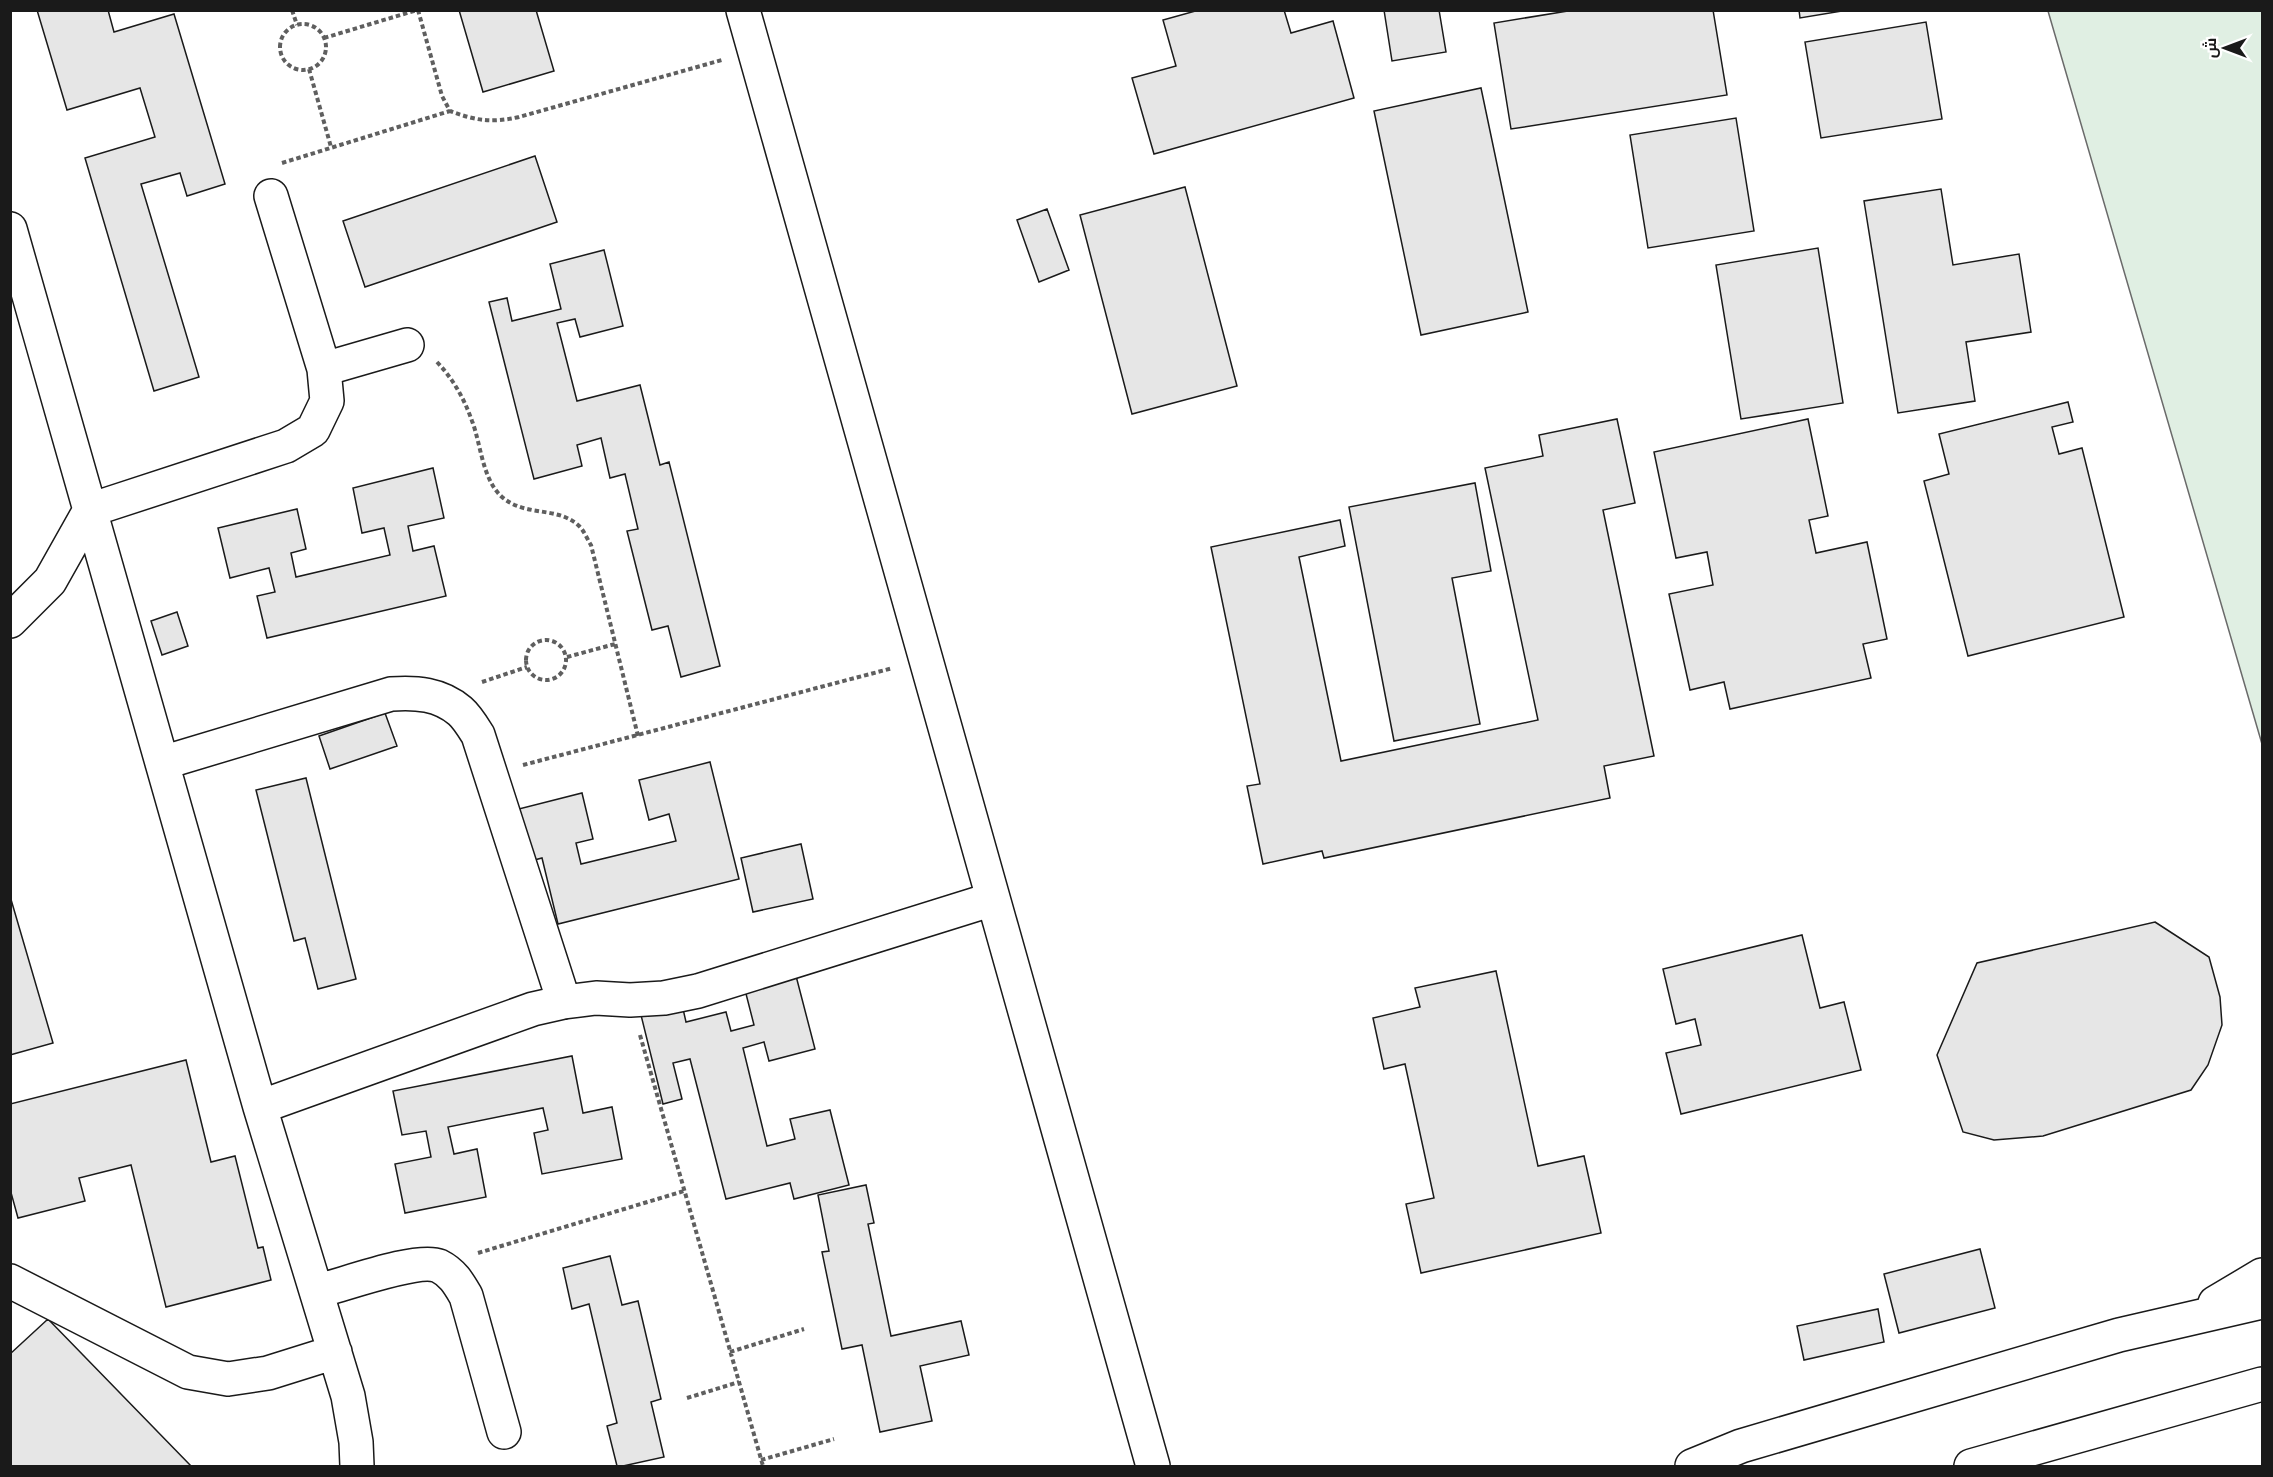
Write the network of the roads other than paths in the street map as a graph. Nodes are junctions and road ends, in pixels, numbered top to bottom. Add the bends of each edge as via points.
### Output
1 (743, 10) edge
2 (271, 196) road end
3 (10, 228) edge
4 (407, 345) road end
5 (324, 369) junction
6 (90, 510) junction
7 (10, 621) edge
8 (162, 763) junction
9 (993, 899) junction
10 (564, 1002) junction
11 (260, 1107) junction
12 (2262, 1275) edge
13 (10, 1281) edge
14 (318, 1292) junction
15 (2262, 1302) edge
16 (2119, 1335) junction
17 (335, 1352) junction
18 (2262, 1384) edge
19 (2217, 1398) junction
20 (2262, 1400) edge
21 (504, 1432) dead end
22 (357, 1467) edge
23 (1153, 1467) edge
24 (1692, 1467) edge
25 (1971, 1467) edge

1 - 9 street
2 - 5 street
3 - 6 street
4 - 5 street
5 - 6 street via 327,401 313,430 286,446
6 - 7 street via 50,581
6 - 8 street
8 - 10 street via 391,694 435,696 460,712 478,735
8 - 11 street
9 - 10 street via 698,991 664,998
9 - 23 street
10 - 11 street via 533,1009
11 - 14 street
12 - 16 street via 2212,1305
13 - 17 street via 188,1372 228,1379 268,1373
14 - 17 street
14 - 21 street via 416,1264 437,1266 455,1277 466,1296
15 - 16 street
16 - 24 street via 1741,1446
17 - 22 street via 348,1396
18 - 19 street
19 - 20 street
19 - 25 street

